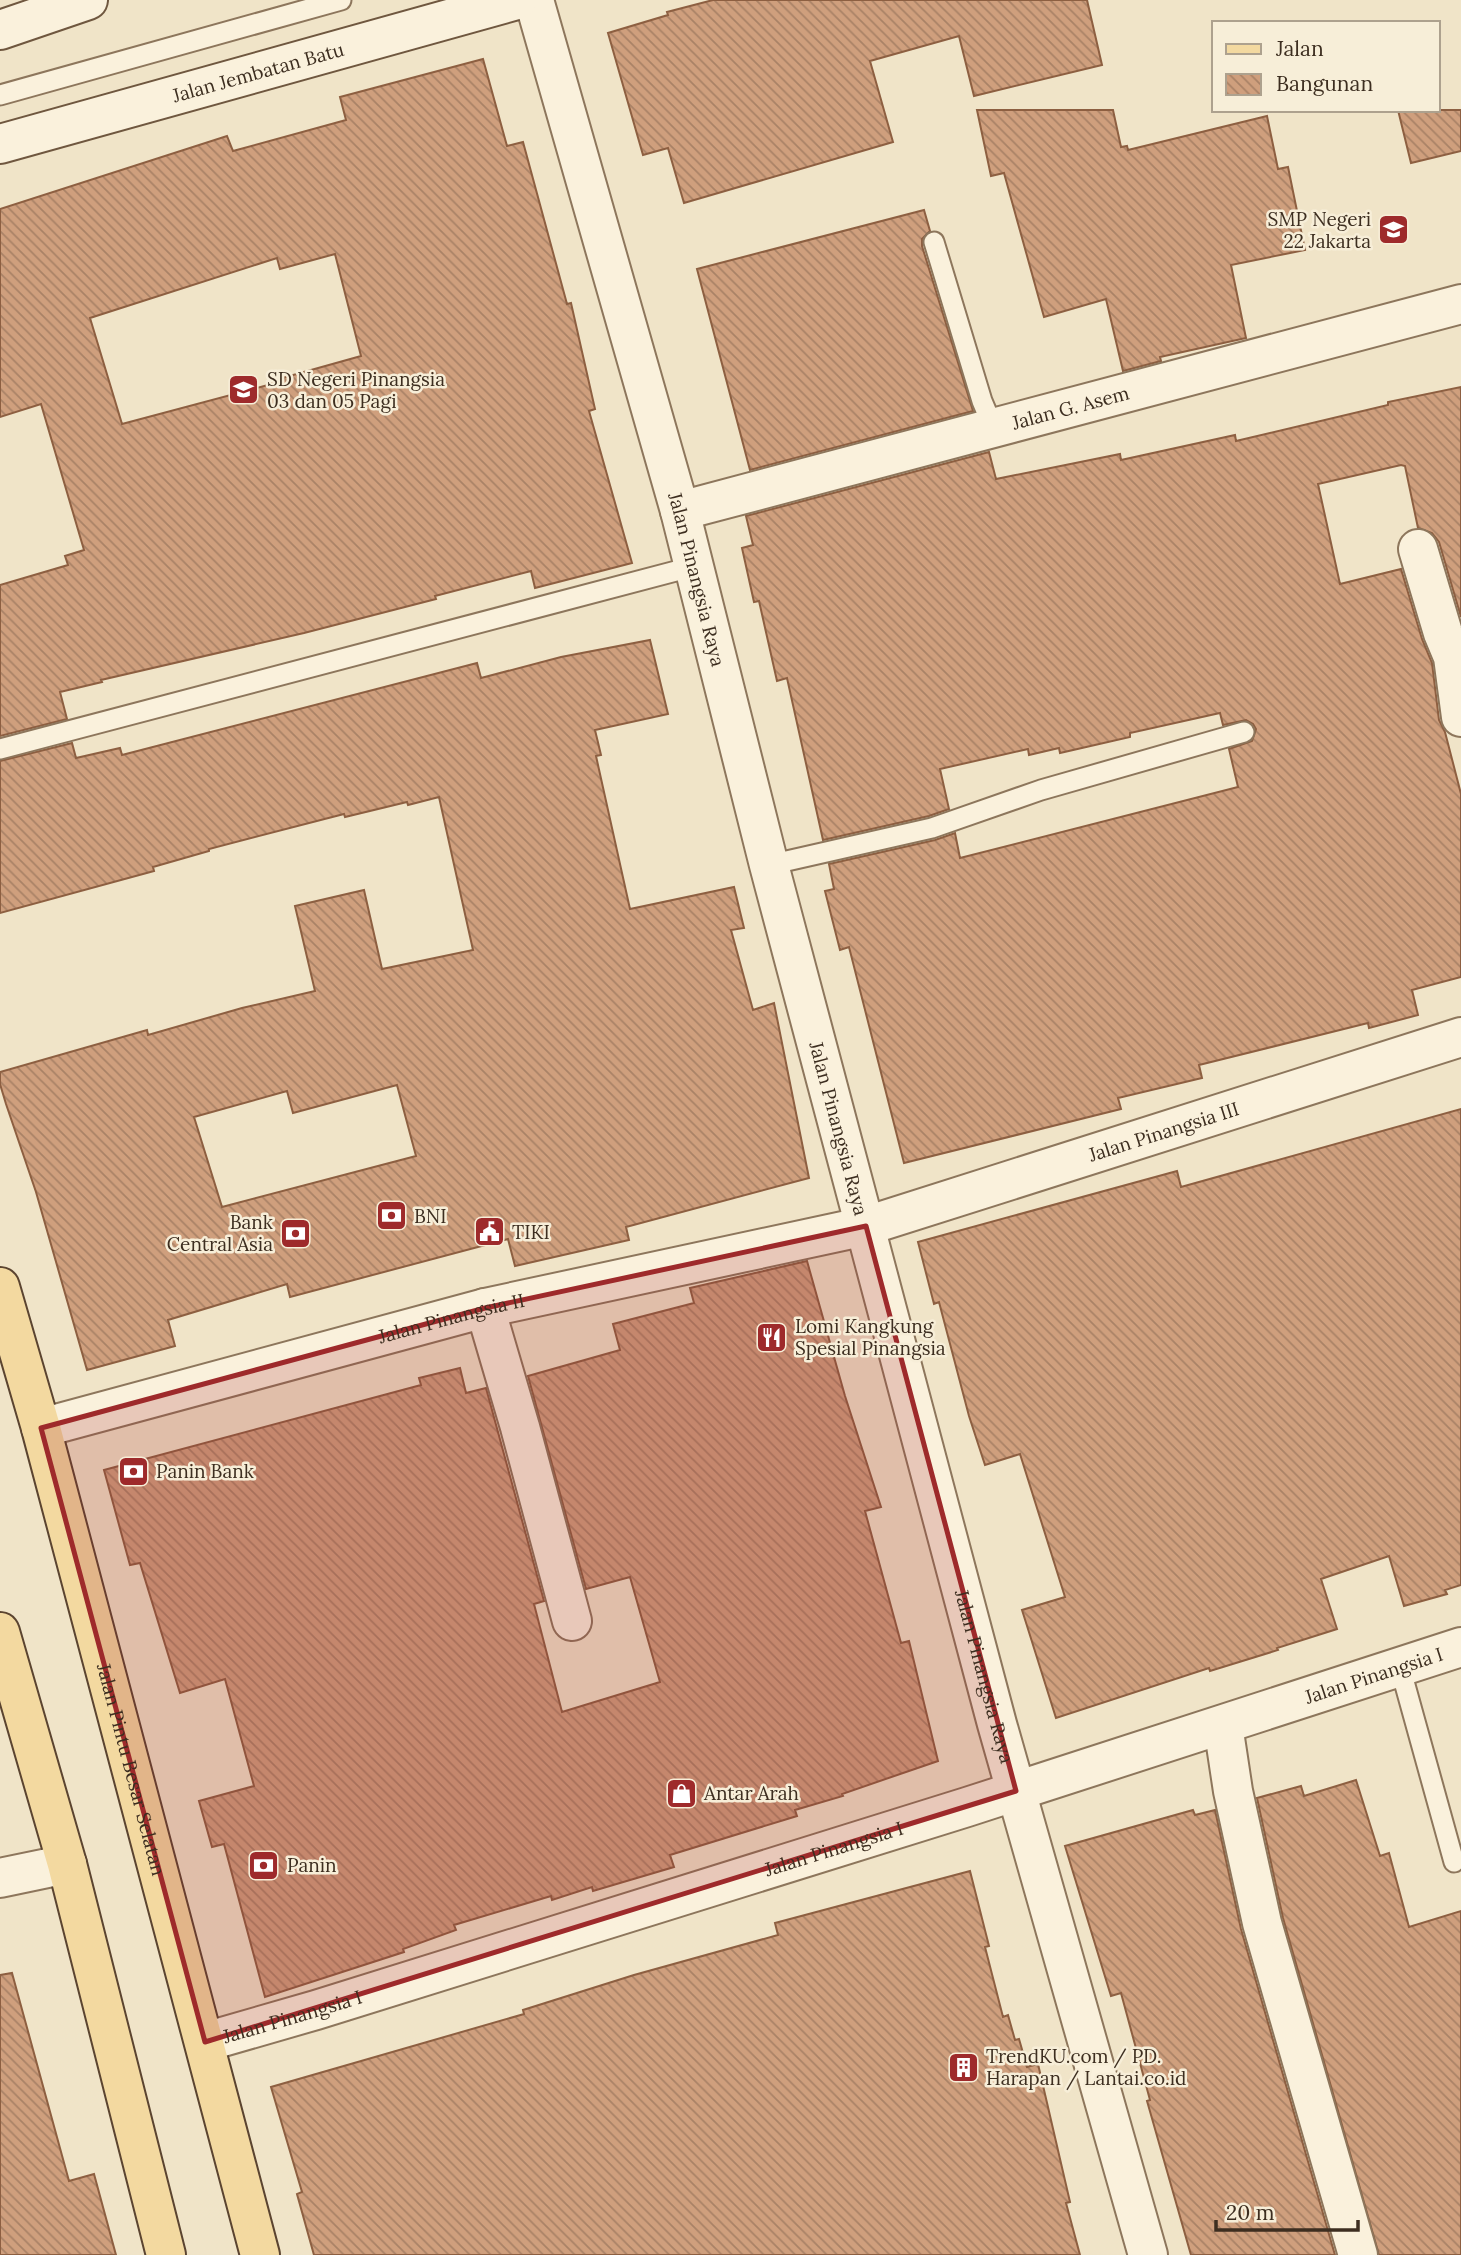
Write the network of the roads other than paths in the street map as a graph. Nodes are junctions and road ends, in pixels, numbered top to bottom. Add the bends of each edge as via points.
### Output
1 (88, 0) edge
2 (341, 0) edge
3 (517, 0) edge
4 (534, 0) edge
5 (0, 30) edge
6 (0, 95) edge
7 (0, 144) edge
8 (934, 242) dead end
9 (1461, 304) edge
10 (993, 427) junction
11 (680, 511) junction
12 (1418, 549) dead end
13 (695, 566) junction
14 (1452, 631) edge
15 (1461, 718) edge
16 (1244, 732) dead end
17 (0, 749) edge
18 (769, 865) junction
19 (1461, 1037) edge
20 (866, 1226) junction
21 (0, 1287) edge
22 (485, 1308) junction
23 (41, 1428) junction
24 (572, 1621) dead end
25 (0, 1632) edge
26 (1461, 1647) edge
27 (1400, 1667) junction
28 (1223, 1725) junction
29 (1016, 1791) junction
30 (1454, 1862) dead end
31 (67, 1864) junction
32 (0, 1878) edge
33 (205, 2042) junction
34 (166, 2255) edge
35 (260, 2255) edge
36 (1148, 2255) edge
37 (1358, 2255) edge

1 - 5 street
2 - 6 lane
3 - 7 street, Jalan Jembatan Batu
4 - 11 street, Jalan Pinangsia Raya
8 - 10 lane
9 - 10 street, Jalan G. Asem
10 - 11 street, Jalan G. Asem
11 - 13 street, Jalan Pinangsia Raya
12 - 14 street
13 - 17 lane
13 - 18 street, Jalan Pinangsia Raya
14 - 15 street
16 - 18 lane via 1041,790 932,828
18 - 20 street, Jalan Pinangsia Raya
19 - 20 street, Jalan Pinangsia III
20 - 22 street, Jalan Pinangsia II
20 - 29 street, Jalan Pinangsia Raya
21 - 23 main road, Jalan Pintu Besar Selatan
22 - 23 street, Jalan Pinangsia II
22 - 24 street
23 - 33 main road, Jalan Pintu Besar Selatan
25 - 31 main road
26 - 27 street, Jalan Pinangsia I
27 - 28 street, Jalan Pinangsia I
27 - 30 lane
28 - 29 street, Jalan Pinangsia I
28 - 37 street via 1262,1923
29 - 33 street, Jalan Pinangsia I
29 - 36 street, Jalan Pinangsia Raya
31 - 32 street
31 - 34 main road
33 - 35 main road, Jalan Pintu Besar Selatan

